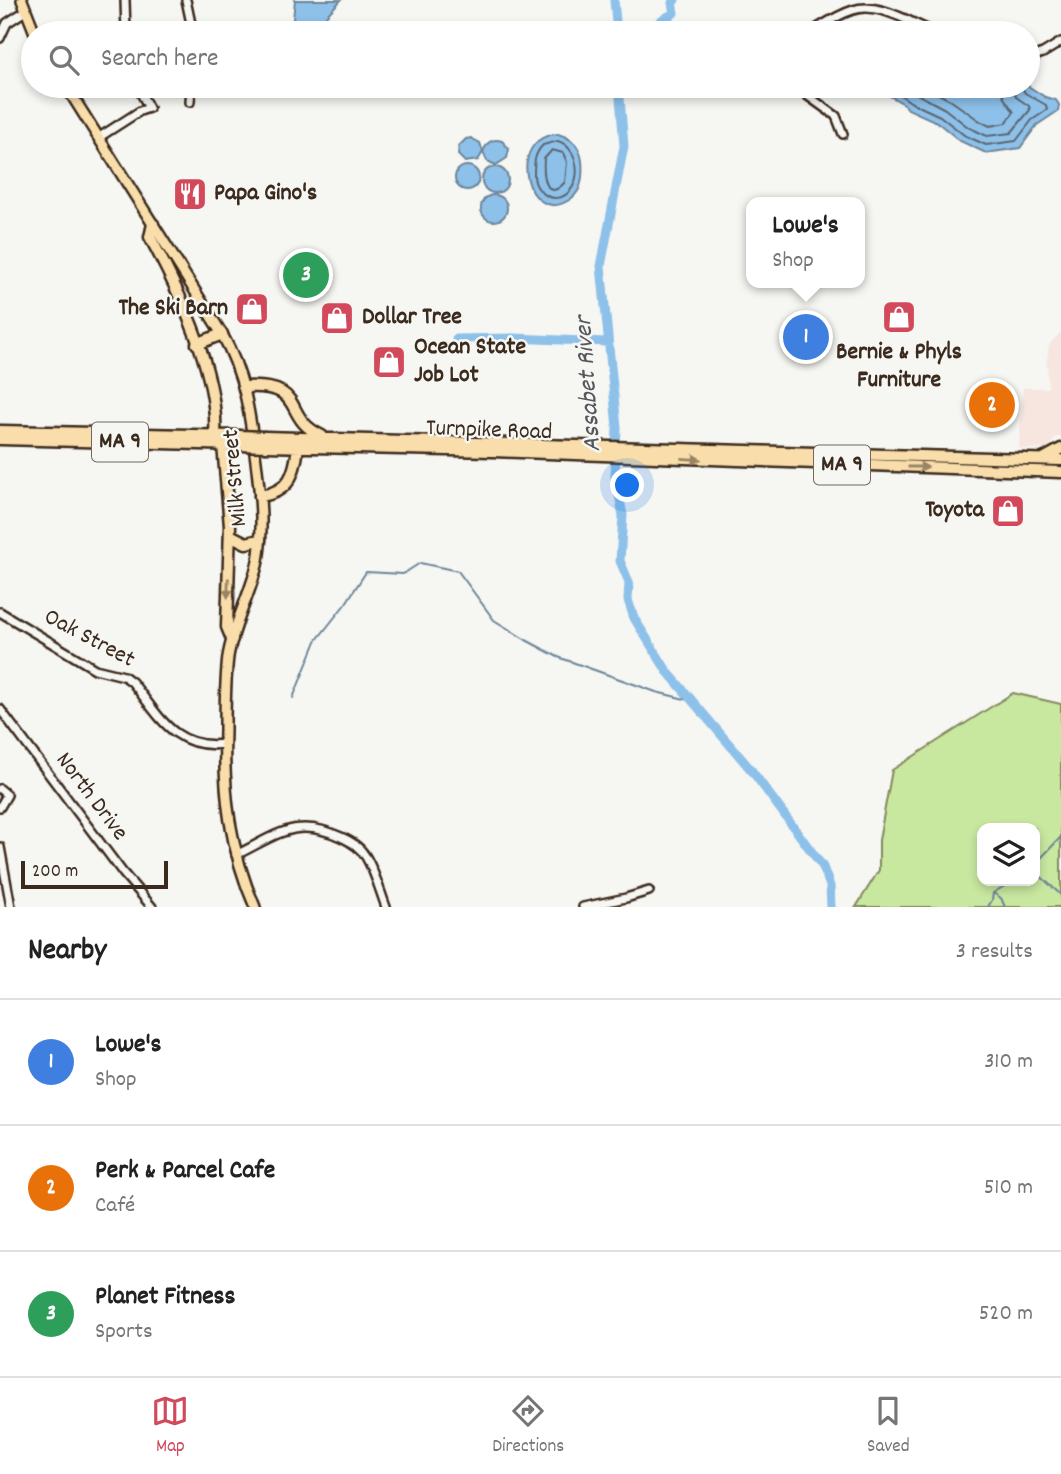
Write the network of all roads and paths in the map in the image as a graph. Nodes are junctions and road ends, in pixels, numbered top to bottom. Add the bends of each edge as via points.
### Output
1 (22, 0) edge
2 (125, 0) edge
3 (186, 0) edge
4 (25, 11) junction
5 (30, 21) edge
6 (126, 21) edge
7 (190, 21) edge
8 (830, 21) edge
9 (907, 21) edge
10 (0, 38) edge
11 (1061, 42) edge
12 (1040, 54) edge
13 (73, 98) edge
14 (144, 98) edge
15 (190, 98) edge
16 (811, 98) edge
17 (190, 102) dead end
18 (843, 134) dead end
19 (98, 138) junction
20 (153, 224) junction
21 (222, 334) junction
22 (197, 344) junction
23 (245, 387) junction
24 (296, 412) junction
25 (0, 431) edge
26 (215, 435) junction
27 (283, 437) junction
28 (329, 438) junction
29 (0, 439) edge
30 (239, 441) junction
31 (266, 441) junction
32 (223, 445) junction
33 (298, 447) junction
34 (1061, 449) edge
35 (610, 451) junction
36 (623, 451) junction
37 (1042, 460) junction
38 (1061, 460) edge
39 (1061, 472) edge
40 (260, 496) junction
41 (230, 536) junction
42 (261, 540) junction
43 (0, 612) edge
44 (232, 639) junction
45 (0, 709) edge
46 (224, 744) junction
47 (0, 789) edge
48 (0, 807) edge
49 (0, 848) edge
50 (236, 855) junction
51 (649, 891) dead end
52 (11, 907) edge
53 (152, 907) edge
54 (255, 907) edge
55 (386, 907) edge
56 (583, 907) edge

1 - 4 main road
2 - 6 street
3 - 7 street
4 - 5 main road
4 - 10 street via 7,23
8 - 9 street via 864,8
11 - 12 street
13 - 19 main road, Milk Street
14 - 19 street via 149,108
15 - 17 street
16 - 18 street via 834,114
19 - 20 main road, Milk Street
20 - 21 main road, Milk Street
20 - 22 highway via 150,237
21 - 22 highway
21 - 23 main road, Milk Street
22 - 26 highway via 216,417
23 - 24 highway via 277,389
23 - 40 main road, Milk Street
24 - 27 highway via 294,428
24 - 28 highway via 309,429
25 - 26 highway, Turnpike Road / MA 9
26 - 30 highway, Turnpike Road / MA 9
27 - 28 highway, Turnpike Road / MA 9
27 - 31 highway, Turnpike Road / MA 9
28 - 35 highway, Turnpike Road / MA 9
29 - 32 highway, Turnpike Road / MA 9
30 - 31 highway, Turnpike Road / MA 9, bridge
30 - 32 highway, Turnpike Road / MA 9
31 - 33 highway, Turnpike Road / MA 9
32 - 41 highway
33 - 35 highway, Turnpike Road / MA 9
33 - 40 highway via 290,481
34 - 37 highway
35 - 36 highway, Turnpike Road / MA 9
36 - 37 highway, Turnpike Road / MA 9
36 -> 39 highway, Turnpike Road / MA 9
37 - 38 highway, Turnpike Road / MA 9
40 - 42 main road, Milk Street
41 - 42 highway via 246,543
41 -> 44 highway via 227,623
42 - 44 main road, Milk Street
43 - 46 street, Oak Street via 94,669 124,676 181,737 198,744
44 - 46 main road, Milk Street
45 - 53 street, North Drive
46 - 50 main road, Milk Street via 227,810
47 - 48 street via 7,795
49 - 52 street
50 - 54 main road, Milk Street
50 - 55 street via 292,828 327,830 364,853
51 - 56 street

